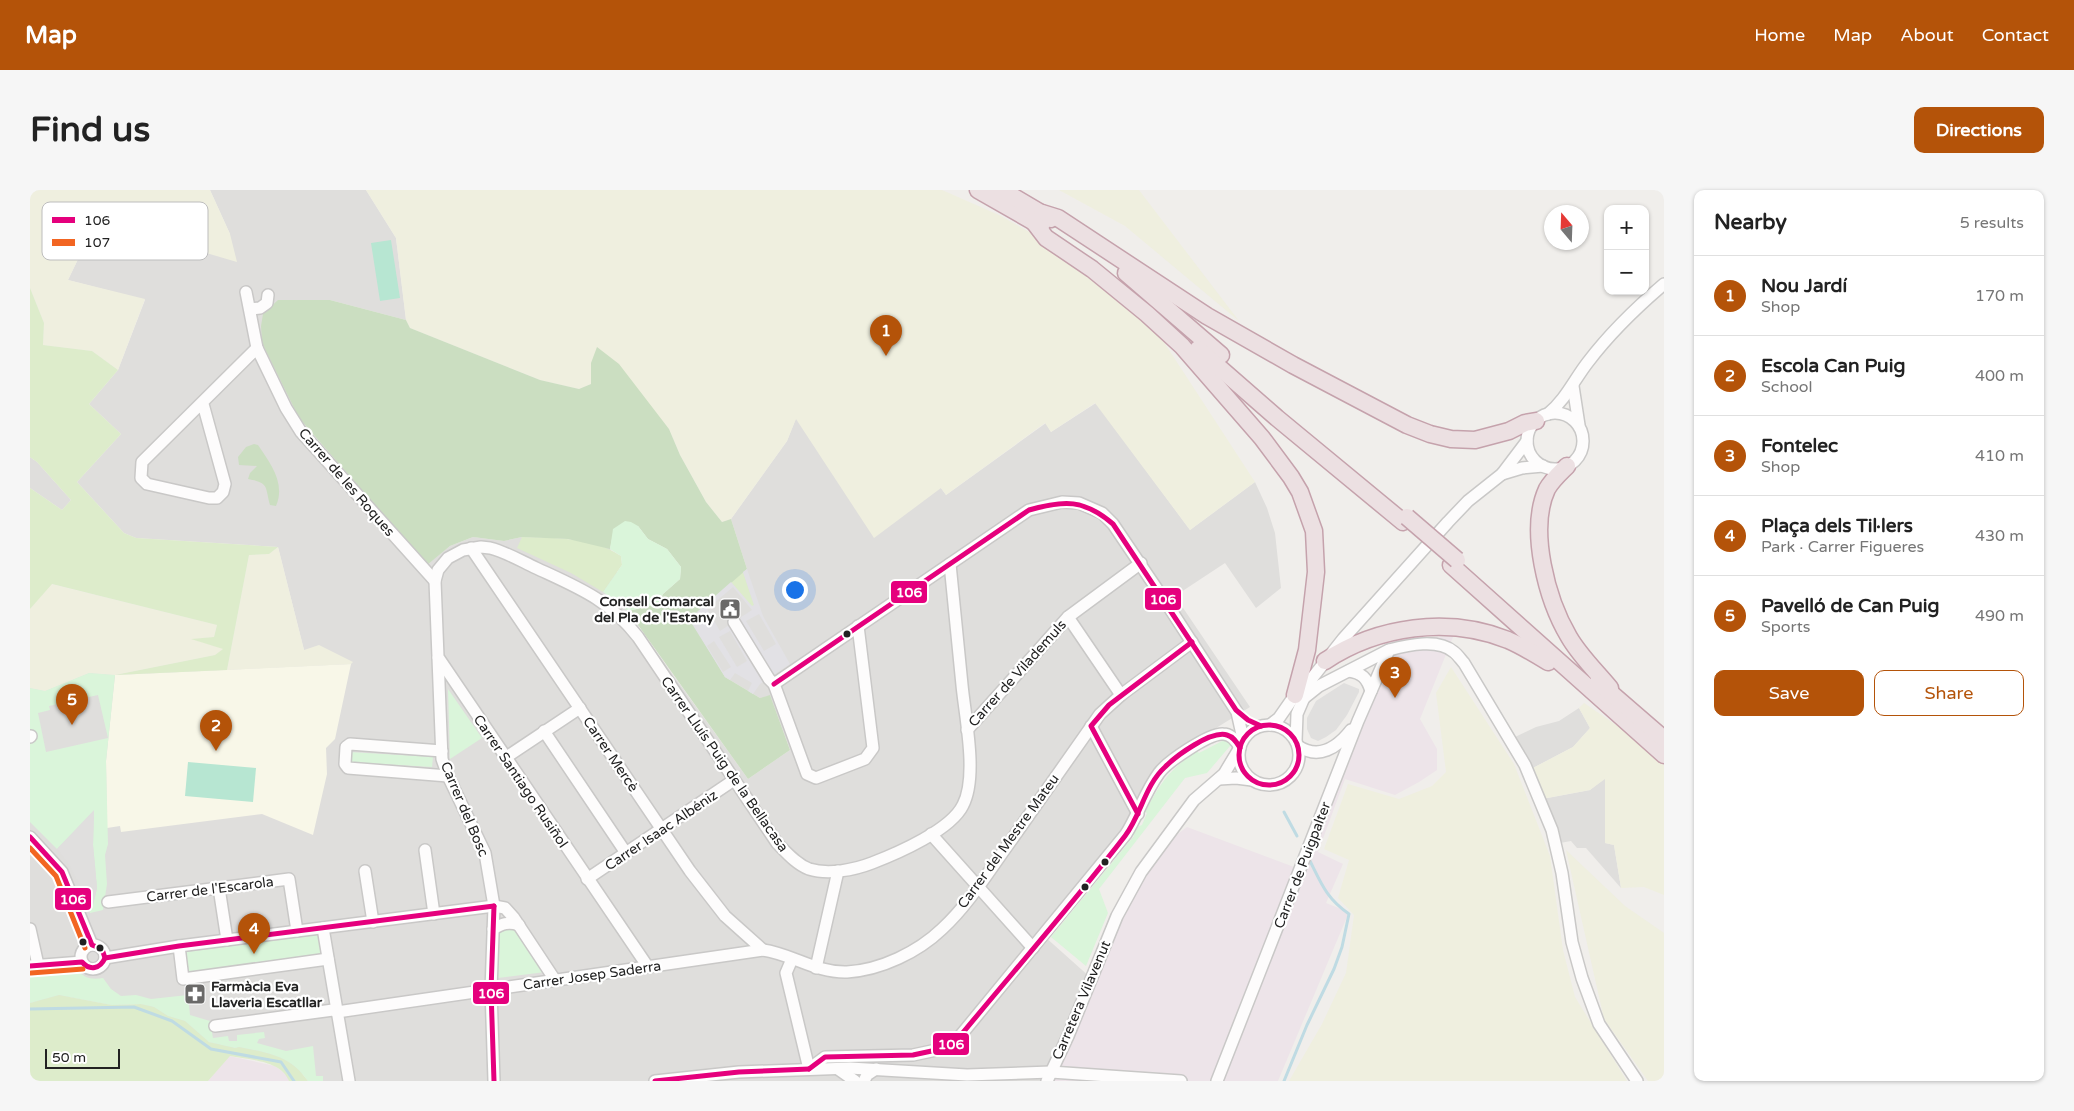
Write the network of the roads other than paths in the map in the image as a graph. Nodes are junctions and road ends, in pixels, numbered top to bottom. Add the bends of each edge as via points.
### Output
1 (978, 190) edge
2 (1002, 190) edge
3 (1037, 217) junction
4 (1664, 284) edge
5 (246, 292) dead end
6 (268, 294) dead end
7 (250, 309) junction
8 (257, 348) junction
9 (1573, 386) junction
10 (203, 404) junction
11 (1542, 417) junction
12 (1579, 425) junction
13 (1527, 441) junction
14 (1543, 466) junction
15 (1568, 466) junction
16 (1502, 474) junction
17 (472, 548) junction
18 (1454, 562) junction
19 (1140, 563) junction
20 (950, 564) junction
21 (435, 581) junction
22 (1068, 617) junction
23 (734, 622) dead end
24 (858, 626) junction
25 (1192, 642) junction
26 (1389, 650) junction
27 (438, 657) junction
28 (1325, 661) junction
29 (1349, 671) junction
30 (774, 684) junction
31 (1584, 684) junction
32 (1371, 690) junction
33 (1121, 695) junction
34 (1299, 697) junction
35 (1623, 703) junction
36 (580, 708) junction
37 (1237, 712) junction
38 (1358, 721) junction
39 (1265, 725) junction
40 (1091, 726) junction
41 (967, 730) junction
42 (544, 731) junction
43 (1664, 739) edge
44 (1297, 744) junction
45 (1241, 745) junction
46 (442, 750) junction
47 (1664, 755) edge
48 (506, 758) junction
49 (448, 776) junction
50 (1219, 779) junction
51 (734, 780) junction
52 (1253, 780) junction
53 (1138, 814) junction
54 (661, 829) junction
55 (931, 834) junction
56 (30, 837) edge
57 (425, 850) dead end
58 (626, 853) junction
59 (364, 871) dead end
60 (838, 871) junction
61 (588, 879) junction
62 (490, 882) junction
63 (978, 887) junction
64 (219, 888) junction
65 (108, 902) dead end
66 (494, 906) junction
67 (434, 914) junction
68 (516, 921) junction
69 (373, 922) junction
70 (323, 928) junction
71 (30, 929) edge
72 (493, 929) junction
73 (297, 931) junction
74 (227, 940) junction
75 (92, 945) junction
76 (179, 946) junction
77 (1033, 948) junction
78 (762, 950) junction
79 (105, 958) junction
80 (328, 959) junction
81 (792, 959) junction
82 (82, 962) junction
83 (34, 966) edge
84 (648, 967) junction
85 (816, 968) junction
86 (555, 980) junction
87 (491, 990) junction
88 (336, 1012) junction
89 (214, 1026) dead end
90 (809, 1069) junction
91 (838, 1069) junction
92 (876, 1070) junction
93 (754, 1076) edge
94 (1049, 1076) edge
95 (349, 1081) edge
96 (494, 1081) edge
97 (655, 1081) edge
98 (855, 1081) edge
99 (864, 1081) edge
100 (1181, 1081) edge
101 (1217, 1081) edge
102 (1637, 1081) edge

1 - 3 highway
2 - 3 highway
3 - 11 highway via 1058,218 1207,316 1407,425 1451,439 1475,440 1509,431
3 - 18 highway via 1123,284 1277,418
3 - 34 highway via 1046,238 1106,280 1182,346 1262,438 1300,492 1314,530 1316,572 1308,650
4 - 9 street via 1644,300 1588,361
5 - 7 street, Carrer de les Roques
6 - 7 street via 267,303
7 - 8 street, Carrer de les Roques
8 - 10 street
8 - 21 street, Carrer de les Roques via 301,432
9 - 11 street via 1561,403
9 - 12 street
10 - 10 street via 142,462 140,478 147,484 209,498 217,498 223,492 225,484
11 - 12 street via 1562,414
11 - 13 street via 1530,428
12 - 15 street via 1583,435 1582,451
13 - 14 street via 1533,458
13 - 16 street
14 - 15 street via 1558,469
14 - 16 street
15 - 35 highway via 1552,482 1544,498 1540,538 1546,583 1570,639
16 - 28 street via 1448,522
17 - 21 street, Carrer Lluís Puig de la Bellacasa via 442,563
17 - 36 street, Carrer Mercè
17 - 51 street, Carrer Lluís Puig de la Bellacasa via 497,550 590,593 616,612 638,637
18 - 31 highway
18 - 35 highway
19 - 20 street via 1102,513 1079,503 1062,502 1028,510
19 - 22 street, Carrer de Vilademuls
19 - 25 street
20 - 24 street
20 - 41 street, Carrer Lluís Puig de la Bellacasa
21 - 27 street
22 - 33 street
22 - 41 street, Carrer de Vilademuls
23 - 30 street
24 - 30 street
24 - 30 street via 873,748 866,759 816,778 807,774
25 - 33 street, Carrer del Mestre Mateu
25 - 37 street
26 - 29 street
26 - 32 street, Carrer de Puigpalter
26 - 102 street via 1434,644 1453,650 1525,765 1552,830 1572,942 1582,978 1599,1024
27 - 46 street, Carrer del Bosc
27 - 48 street, Carrer Santiago Rusiñol
28 - 31 highway via 1384,634 1416,627 1440,627 1507,639
28 - 34 street
29 - 32 street via 1366,678
29 - 34 street
31 - 47 highway
32 - 38 street, Carrer de Puigpalter
33 - 40 street, Carrer del Mestre Mateu
34 - 39 street via 1279,718
34 - 44 street
35 - 43 highway
36 - 42 street
36 - 54 street, Carrer Mercè
37 - 39 street
37 - 45 street
38 - 44 street via 1344,739 1326,751 1310,752
38 - 101 street, Carrer de Puigpalter
39 - 44 street via 1287,730
39 - 45 street via 1249,732
40 - 53 street
40 - 63 street, Carrer del Mestre Mateu
41 - 55 street, Carrer Lluís Puig de la Bellacasa via 970,774 967,794 958,813
42 - 48 street
42 - 58 street
44 - 52 street via 1297,765 1289,777 1271,784
45 - 50 street, Carretera Vilavenut via 1230,767
45 - 52 street via 1240,764
45 - 53 street via 1225,734 1216,734 1177,756 1157,775
46 - 49 street, Carrer del Bosc
46 - 49 street via 350,744 346,747 345,764 348,768
48 - 61 street, Carrer Santiago Rusiñol
49 - 62 street, Carrer del Bosc via 485,853
50 - 52 street
50 - 94 street, Carretera Vilavenut via 1194,800 1141,872 1117,916
51 - 54 street, Carrer Isaac Albéniz
51 - 60 street, Carrer Lluís Puig de la Bellacasa via 777,843 790,856 809,869
53 - 77 street via 1126,834
54 - 58 street, Carrer Isaac Albéniz
54 - 78 street, Carrer Mercè via 709,897
55 - 60 street, Carrer Lluís Puig de la Bellacasa via 871,864
55 - 63 street
56 - 75 street via 62,872
57 - 67 street
58 - 61 street, Carrer Isaac Albéniz
59 - 69 street
60 - 85 street
61 - 84 street, Carrer Santiago Rusiñol
62 - 66 street, Carrer del Bosc
62 - 68 street
63 - 77 street
63 - 85 street, Carrer del Mestre Mateu via 943,928 908,954 884,964 848,972
64 - 65 street, Carrer de l'Escarola
64 - 73 street, Carrer de l'Escarola via 289,879
64 - 74 street
66 - 67 street
66 - 68 street via 505,908
66 - 72 street, Carrer del Bosc
67 - 69 street
68 - 72 street
68 - 86 street
69 - 70 street
70 - 73 street
70 - 80 street
71 - 83 street
72 - 87 street, Carrer del Bosc
73 - 74 street
74 - 76 street
75 - 79 street via 102,949
75 - 82 street via 83,951
76 - 79 street
76 - 80 street via 183,979
77 - 90 street via 956,1041 941,1049 913,1055 824,1058
78 - 81 street, Carrer del Mestre Mateu
78 - 84 street, Carrer Josep Saderra
79 - 82 street via 94,969
80 - 88 street
81 - 85 street, Carrer del Mestre Mateu
81 - 90 street via 786,974
82 - 83 street
84 - 86 street, Carrer Josep Saderra
86 - 87 street, Carrer Josep Saderra
87 - 88 street, Carrer Josep Saderra
87 - 96 street, Carrer del Bosc
88 - 89 street, Carrer Josep Saderra
88 - 95 street
90 - 91 street, Carretera Vilavenut
90 - 93 street, Carretera Vilavenut
91 - 92 street, Carretera Vilavenut
91 - 98 street
92 - 94 street, Carretera Vilavenut
92 - 99 street
93 - 97 street, Carretera Vilavenut
94 - 100 street

